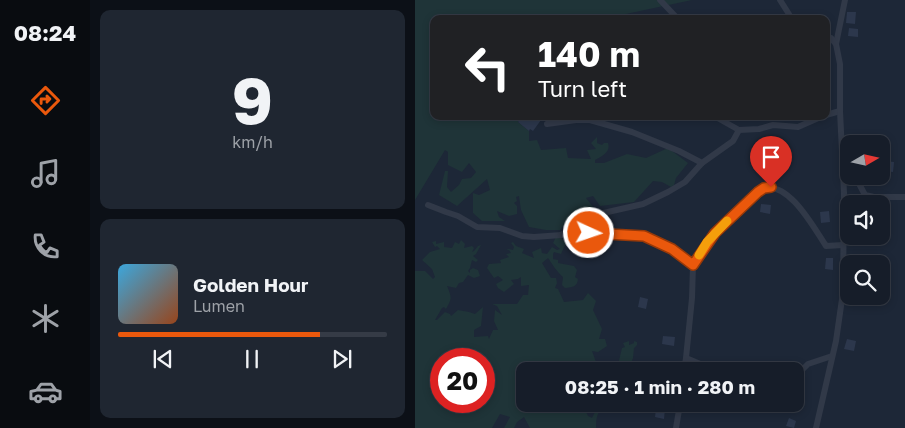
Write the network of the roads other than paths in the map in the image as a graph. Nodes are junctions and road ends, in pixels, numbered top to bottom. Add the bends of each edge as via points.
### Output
1 (660, 0) edge
2 (780, 0) edge
3 (845, 0) edge
4 (674, 15) edge
5 (789, 15) edge
6 (830, 38) edge
7 (836, 44) junction
8 (840, 111) junction
9 (830, 114) edge
10 (721, 120) edge
11 (814, 120) edge
12 (547, 124) dead end
13 (739, 130) junction
14 (842, 135) edge
15 (703, 163) junction
16 (860, 185) edge
17 (905, 198) edge
18 (428, 205) dead end
19 (561, 235) junction
20 (843, 245) joint
21 (693, 265) junction
22 (832, 356) junction
23 (686, 358) junction
24 (685, 362) edge
25 (696, 362) edge
26 (804, 368) edge
27 (679, 412) edge
28 (676, 428) edge
29 (816, 428) edge

1 - 4 street
2 - 5 street
3 - 7 street
6 - 7 street
7 - 8 street via 840,64
8 - 9 street
8 - 14 street
10 - 13 street
11 - 13 street via 798,126 773,125
12 - 15 street via 590,120 632,132
13 - 15 street via 733,141
15 - 19 street via 685,182 668,192 643,204 599,214
16 - 17 street via 865,195
18 - 19 street via 477,227 500,228 522,236
19 - 21 street via 644,236 672,249
20 - 21 street via 827,246 802,210 786,194 768,187 758,192 715,233
20 - 22 street via 841,308
21 - 23 street
22 - 26 street
22 - 29 street
23 - 24 street
23 - 25 street
27 - 28 street

